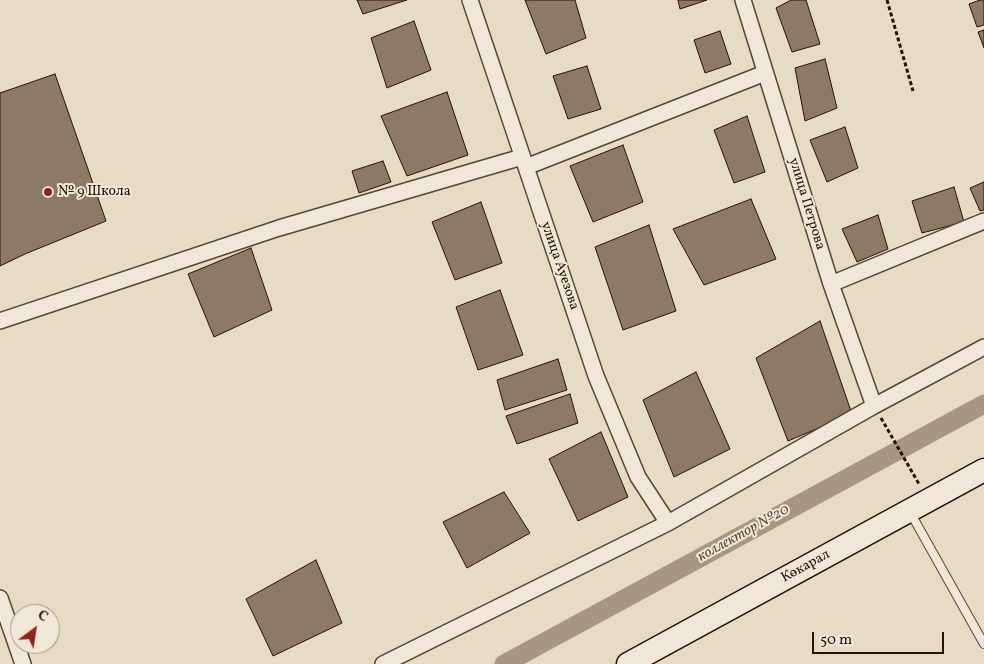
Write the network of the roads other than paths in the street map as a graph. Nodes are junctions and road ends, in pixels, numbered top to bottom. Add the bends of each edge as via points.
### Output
1 (470, 0) edge
2 (743, 0) edge
3 (765, 73) junction
4 (524, 162) junction
5 (984, 221) edge
6 (831, 284) junction
7 (0, 321) edge
8 (984, 347) edge
9 (874, 406) junction
10 (984, 470) edge
11 (918, 505) junction
12 (668, 523) junction
13 (0, 598) edge
14 (984, 644) edge
15 (23, 664) edge
16 (383, 664) edge
17 (628, 664) edge

1 - 4 street, улица Ауезова
2 - 3 street, улица Петрова
3 - 4 street
3 - 6 street, улица Петрова
4 - 7 street via 279,228
4 - 12 street, улица Ауезова via 596,376 638,477
5 - 6 street
6 - 9 street, улица Петрова
8 - 9 street
9 - 12 street
10 - 11 main road, Көкарал
11 - 14 lane
11 - 17 main road, Көкарал
12 - 16 street
13 - 15 street

